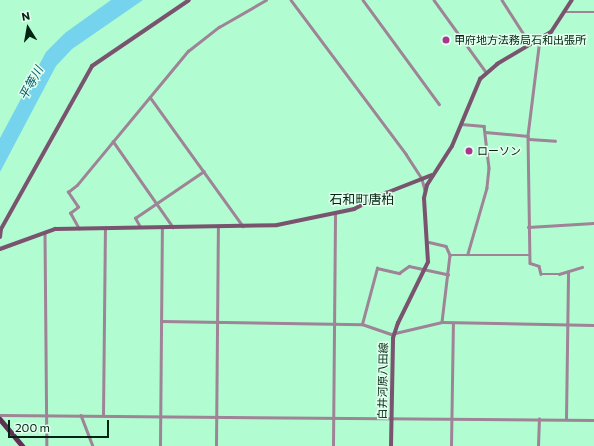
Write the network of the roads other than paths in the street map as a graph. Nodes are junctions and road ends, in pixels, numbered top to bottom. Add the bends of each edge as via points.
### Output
1 (189, 0) edge
2 (266, 0) edge
3 (291, 0) edge
4 (363, 0) edge
5 (434, 0) edge
6 (502, 0) edge
7 (572, 0) edge
8 (566, 12) junction
9 (594, 12) edge
10 (540, 39) junction
11 (531, 45) junction
12 (486, 72) junction
13 (150, 97) junction
14 (439, 104) dead end
15 (461, 124) junction
16 (485, 132) junction
17 (528, 138) junction
18 (113, 141) junction
19 (555, 141) dead end
20 (204, 171) junction
21 (432, 175) junction
22 (422, 179) junction
23 (425, 191) junction
24 (157, 204) junction
25 (335, 214) junction
26 (594, 223) edge
27 (244, 226) junction
28 (218, 227) junction
29 (528, 227) junction
30 (141, 228) junction
31 (162, 228) junction
32 (173, 228) junction
33 (80, 230) junction
34 (105, 230) junction
35 (45, 232) junction
36 (0, 237) edge
37 (428, 242) junction
38 (0, 249) edge
39 (468, 254) junction
40 (450, 255) junction
41 (529, 255) junction
42 (582, 267) dead end
43 (426, 270) junction
44 (568, 272) junction
45 (448, 274) junction
46 (161, 321) junction
47 (218, 322) junction
48 (442, 322) junction
49 (334, 323) junction
50 (362, 324) junction
51 (453, 324) junction
52 (567, 325) junction
53 (594, 325) edge
54 (394, 333) junction
55 (81, 414) junction
56 (0, 415) edge
57 (103, 415) junction
58 (46, 416) junction
59 (160, 416) junction
60 (216, 416) junction
61 (333, 417) junction
62 (392, 417) junction
63 (451, 418) junction
64 (0, 419) edge
65 (538, 419) junction
66 (566, 420) junction
67 (594, 420) edge
68 (23, 446) edge
69 (47, 446) edge
70 (93, 446) edge
71 (160, 446) edge
72 (216, 446) edge
73 (333, 446) edge
74 (391, 446) edge
75 (451, 446) edge
76 (538, 446) edge

1 - 36 street via 92,66 2,229
2 - 13 street via 219,27 188,51
3 - 22 street
4 - 14 street
5 - 12 street
6 - 11 street
7 - 8 street, 白井河原八田線
8 - 9 street
8 - 10 street, 白井河原八田線 via 554,29
10 - 11 street, 白井河原八田線
10 - 17 street
11 - 12 street, 白井河原八田線
12 - 15 street, 白井河原八田線 via 477,85
13 - 18 street
13 - 20 street
15 - 16 street via 484,126
15 - 21 street, 白井河原八田線 via 449,152
16 - 17 street
16 - 39 street via 489,168 487,188
17 - 19 street
17 - 29 street
18 - 24 street
18 - 33 street via 77,185 68,192 78,207 70,213
20 - 24 street
20 - 27 street
21 - 22 street
21 - 23 street, 白井河原八田線
22 - 23 street
22 - 25 street via 354,209
23 - 37 street, 白井河原八田線
24 - 30 street via 135,218
24 - 32 street
25 - 27 street via 277,225
25 - 49 street
26 - 29 street
27 - 28 street
28 - 32 street
28 - 47 street
29 - 41 street
30 - 31 street
30 - 34 street
31 - 32 street
31 - 46 street
33 - 34 street
33 - 35 street
34 - 57 street
35 - 38 street
35 - 58 street
37 - 40 street via 446,246
37 - 43 street, 白井河原八田線
39 - 40 street
39 - 41 street
40 - 45 street
41 - 44 street via 530,263 539,266 541,274
42 - 44 street
43 - 45 street
43 - 50 street via 409,266 399,273 378,268
43 - 54 street, 白井河原八田線
44 - 52 street
45 - 48 street
46 - 47 street
46 - 59 street
47 - 49 street
47 - 60 street
48 - 51 street
48 - 54 street
49 - 50 street
49 - 61 street
50 - 54 street
51 - 52 street
51 - 63 street
52 - 53 street
52 - 66 street
54 - 62 street, 白井河原八田線
55 - 57 street
55 - 58 street
55 - 70 street
56 - 58 street
57 - 59 street
58 - 69 street
59 - 60 street
59 - 71 street
60 - 61 street
60 - 72 street
61 - 62 street
61 - 73 street
62 - 63 street
62 - 74 street, 白井河原八田線
63 - 65 street
63 - 75 street
64 - 68 main road
65 - 66 street
65 - 76 street
66 - 67 street

